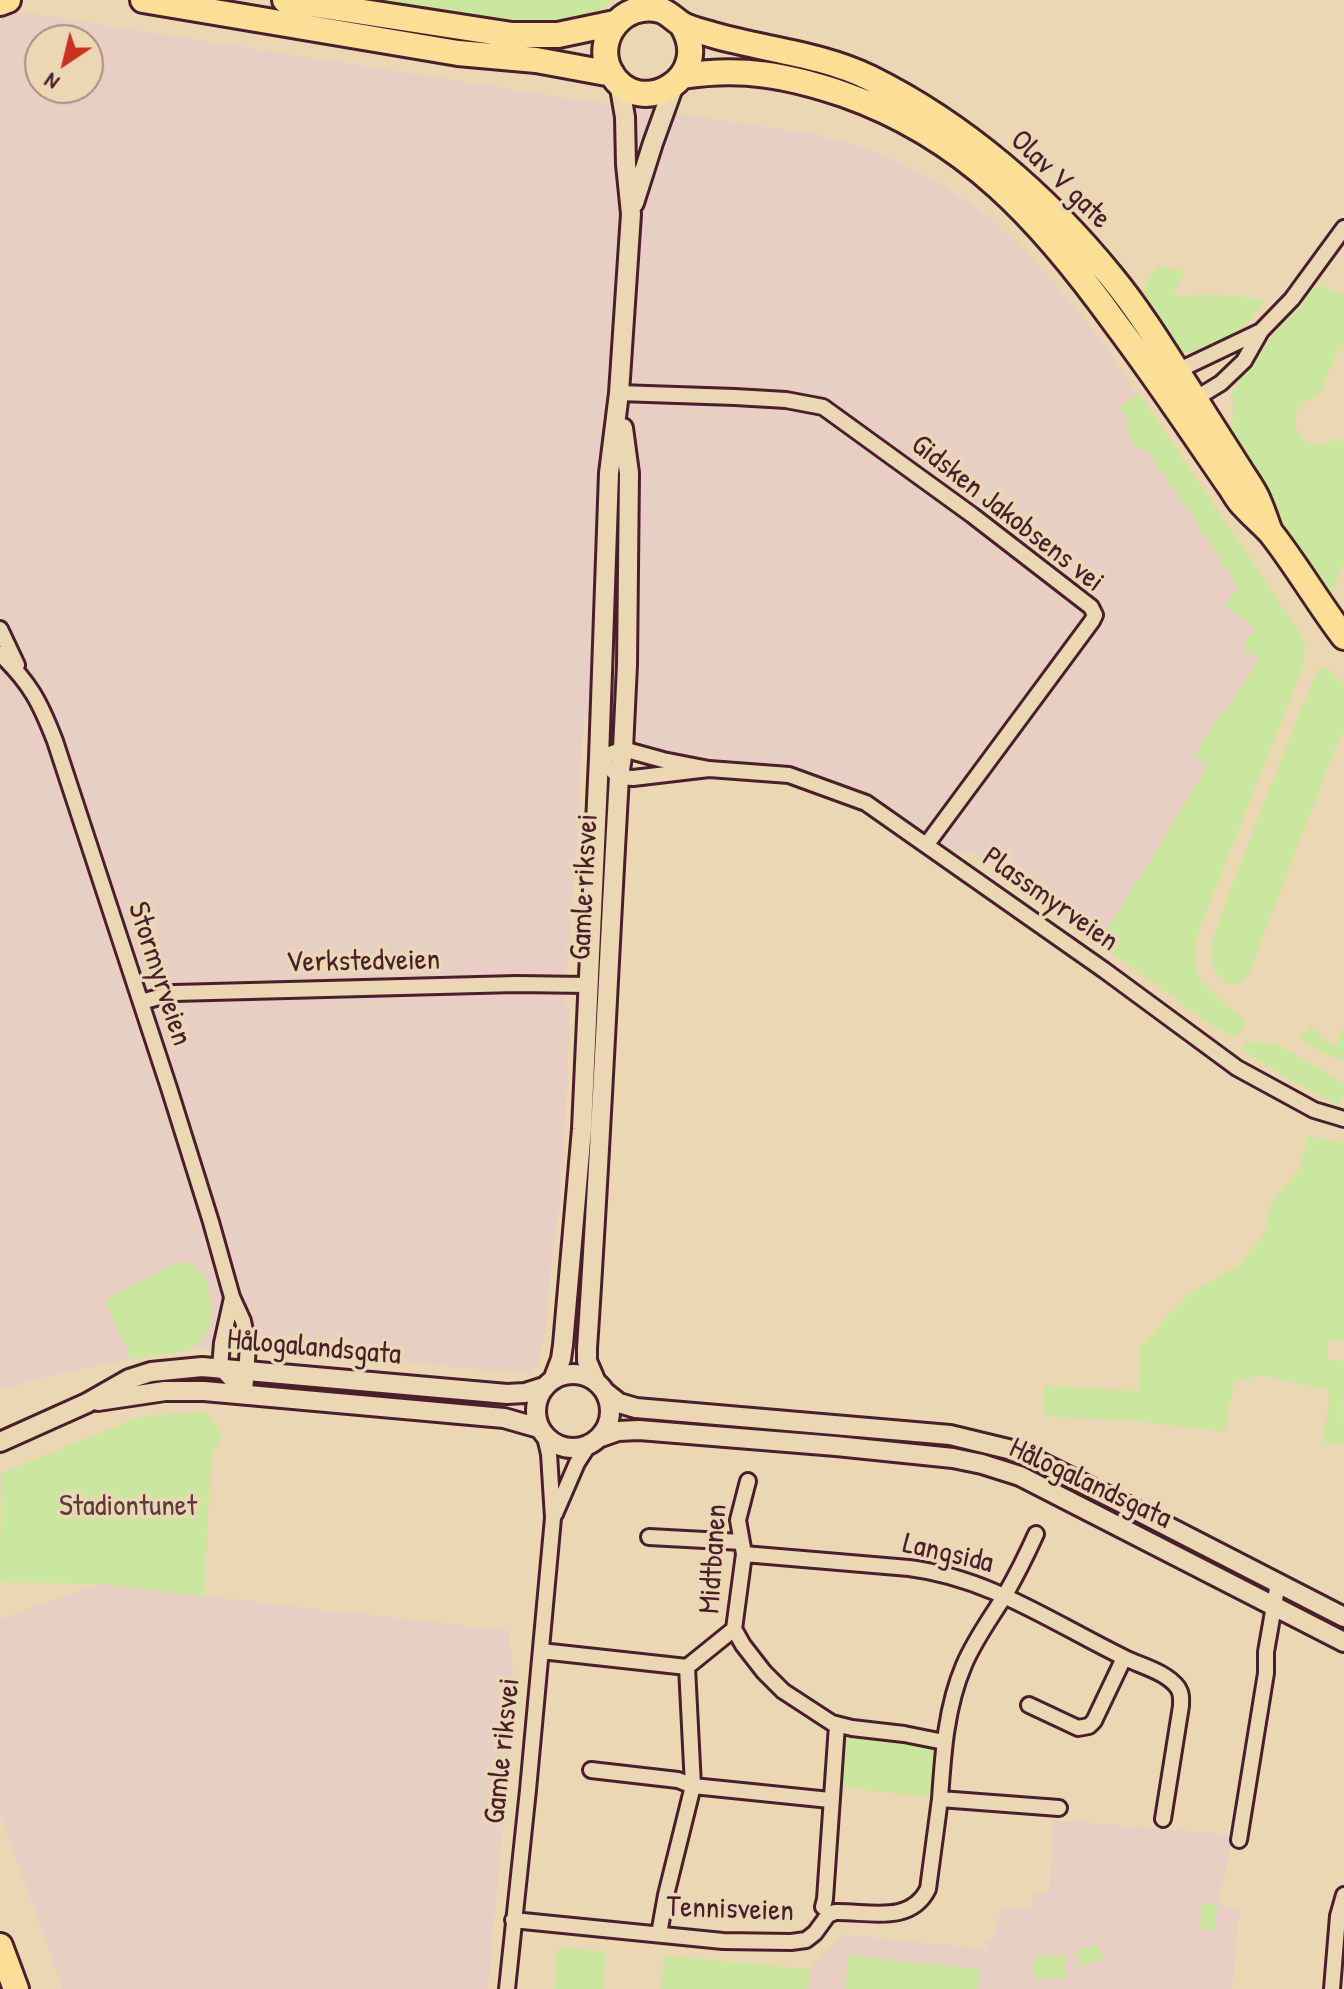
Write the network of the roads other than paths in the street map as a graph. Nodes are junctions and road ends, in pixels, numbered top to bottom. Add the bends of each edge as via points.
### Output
1 (8, 0) edge
2 (143, 0) edge
3 (285, 0) edge
4 (0, 3) edge
5 (622, 13) edge
6 (675, 14) edge
7 (615, 78) junction
8 (678, 80) junction
9 (631, 214) junction
10 (1344, 228) edge
11 (1261, 331) junction
12 (1177, 371) junction
13 (619, 393) junction
14 (1168, 396) junction
15 (1195, 399) junction
16 (1270, 532) junction
17 (0, 629) edge
18 (1344, 637) edge
19 (0, 654) edge
20 (20, 673) junction
21 (623, 749) junction
22 (599, 758) junction
23 (709, 769) junction
24 (619, 777) junction
25 (927, 844) junction
26 (588, 985) junction
27 (141, 1002) junction
28 (1344, 1119) edge
29 (232, 1297) junction
30 (220, 1368) junction
31 (247, 1370) junction
32 (548, 1384) junction
33 (600, 1387) junction
34 (245, 1394) junction
35 (87, 1403) junction
36 (542, 1432) junction
37 (594, 1441) junction
38 (0, 1442) edge
39 (748, 1481) dead end
40 (553, 1518) junction
41 (1036, 1534) dead end
42 (649, 1537) dead end
43 (743, 1548) junction
44 (1278, 1583) junction
45 (1005, 1595) junction
46 (1275, 1607) junction
47 (1344, 1617) edge
48 (734, 1629) junction
49 (1344, 1642) edge
50 (541, 1651) junction
51 (1124, 1658) junction
52 (687, 1667) junction
53 (1029, 1705) dead end
54 (837, 1725) junction
55 (944, 1742) junction
56 (591, 1770) dead end
57 (693, 1786) junction
58 (940, 1799) junction
59 (830, 1800) junction
60 (1059, 1808) dead end
61 (1163, 1819) dead end
62 (1239, 1840) dead end
63 (1344, 1895) edge
64 (823, 1907) dead end
65 (513, 1920) junction
66 (659, 1934) junction
67 (0, 1946) edge
68 (16, 1989) edge
69 (507, 1989) edge
70 (1332, 1989) edge

1 - 4 highway
2 - 7 highway, Olav V gate via 458,53 536,60
3 - 5 highway, Olav V gate via 512,35 558,35
5 - 6 highway, Olav V gate via 645,8
5 - 7 highway via 605,44
6 - 8 highway via 691,50
6 - 12 highway, Olav V gate via 735,41 831,63 933,113 1020,182 1080,241
7 - 8 highway, Olav V gate via 646,94 666,90
7 - 9 street, Gamle riksvei via 625,117
8 - 9 street, Gamle riksvei
8 - 14 highway, Olav V gate via 712,71 770,74 859,100 933,136 1008,194 1045,233
9 - 13 street, Gamle riksvei
10 - 11 street via 1292,299
11 - 12 street
11 - 15 street via 1244,361
12 - 14 street
12 - 15 highway, Olav V gate
13 - 21 street, Gamle riksvei via 629,473
13 - 22 street, Gamle riksvei via 609,473
13 - 25 street, Gidsken Jakobsens vei via 786,400 823,407 1091,607 1092,621
14 - 15 street
14 - 16 highway, Olav V gate via 1242,505
15 - 16 highway, Olav V gate via 1257,497
16 - 18 highway, Olav V gate
17 - 20 street, Stormyrveien
19 - 20 street, Stormyrveien
20 - 27 street, Stormyrveien via 55,741
21 - 22 street
21 - 23 street, Plassmyrveien
21 - 24 street, Gamle riksvei
22 - 24 street
22 - 26 street, Gamle riksvei
23 - 24 street, Plassmyrveien
23 - 25 street, Plassmyrveien via 789,775 866,803
24 - 33 street, Gamle riksvei via 587,1348 587,1361
25 - 28 street, Plassmyrveien via 1237,1068 1314,1110
26 - 27 street, Verkstedveien via 174,993
26 - 32 street, Gamle riksvei via 568,1302 561,1359
27 - 29 street, Stormyrveien
29 - 30 street, Stormyrveien
29 - 31 street, Stormyrveien via 248,1344
30 - 31 street, Hålogalandsgata
30 - 34 street
30 - 35 street, Hålogalandsgata via 151,1372
31 - 32 street, Hålogalandsgata via 507,1394
31 - 34 street, Stormyrveien
32 - 33 street, Hålogalandsgata via 570,1374 588,1377
32 - 36 street via 536,1403
33 - 37 street via 610,1410 606,1429
33 - 44 street, Hålogalandsgata via 619,1403 636,1408 950,1435 1008,1449
34 - 35 street, Hålogalandsgata via 165,1391
34 - 36 street, Hålogalandsgata via 504,1418
35 - 38 street, Hålogalandsgata
36 - 37 street, Hålogalandsgata via 552,1443 570,1449
36 - 40 street, Gamle riksvei via 549,1454
37 - 40 street, Gamle riksvei via 577,1463
37 - 46 street, Hålogalandsgata via 618,1431 639,1430 932,1455 982,1464 1020,1476
39 - 43 street, Midtbanen via 738,1520
40 - 50 street, Gamle riksvei
41 - 45 street, Tennisveien
42 - 43 street, Langsida
43 - 45 street, Langsida via 931,1571
43 - 48 street, Midtbanen
44 - 46 street
44 - 47 street, Hålogalandsgata
45 - 51 street, Langsida
45 - 55 street, Tennisveien via 964,1665
46 - 49 street, Hålogalandsgata
46 - 62 street
48 - 52 street
48 - 54 street, Midtbanen via 783,1691
50 - 52 street
50 - 65 street, Gamle riksvei
51 - 53 street via 1089,1726 1078,1728
51 - 61 street, Langsida via 1167,1677 1182,1695
52 - 57 street
54 - 55 street, Midtbanen
54 - 59 street
55 - 58 street, Tennisveien
56 - 57 street
57 - 59 street
57 - 66 street
58 - 60 street
58 - 66 street, Tennisveien via 928,1889 908,1910 835,1912 806,1940 791,1942
59 - 64 street
63 - 70 street
65 - 66 street, Tennisveien
65 - 69 street, Gamle riksvei
67 - 68 highway

